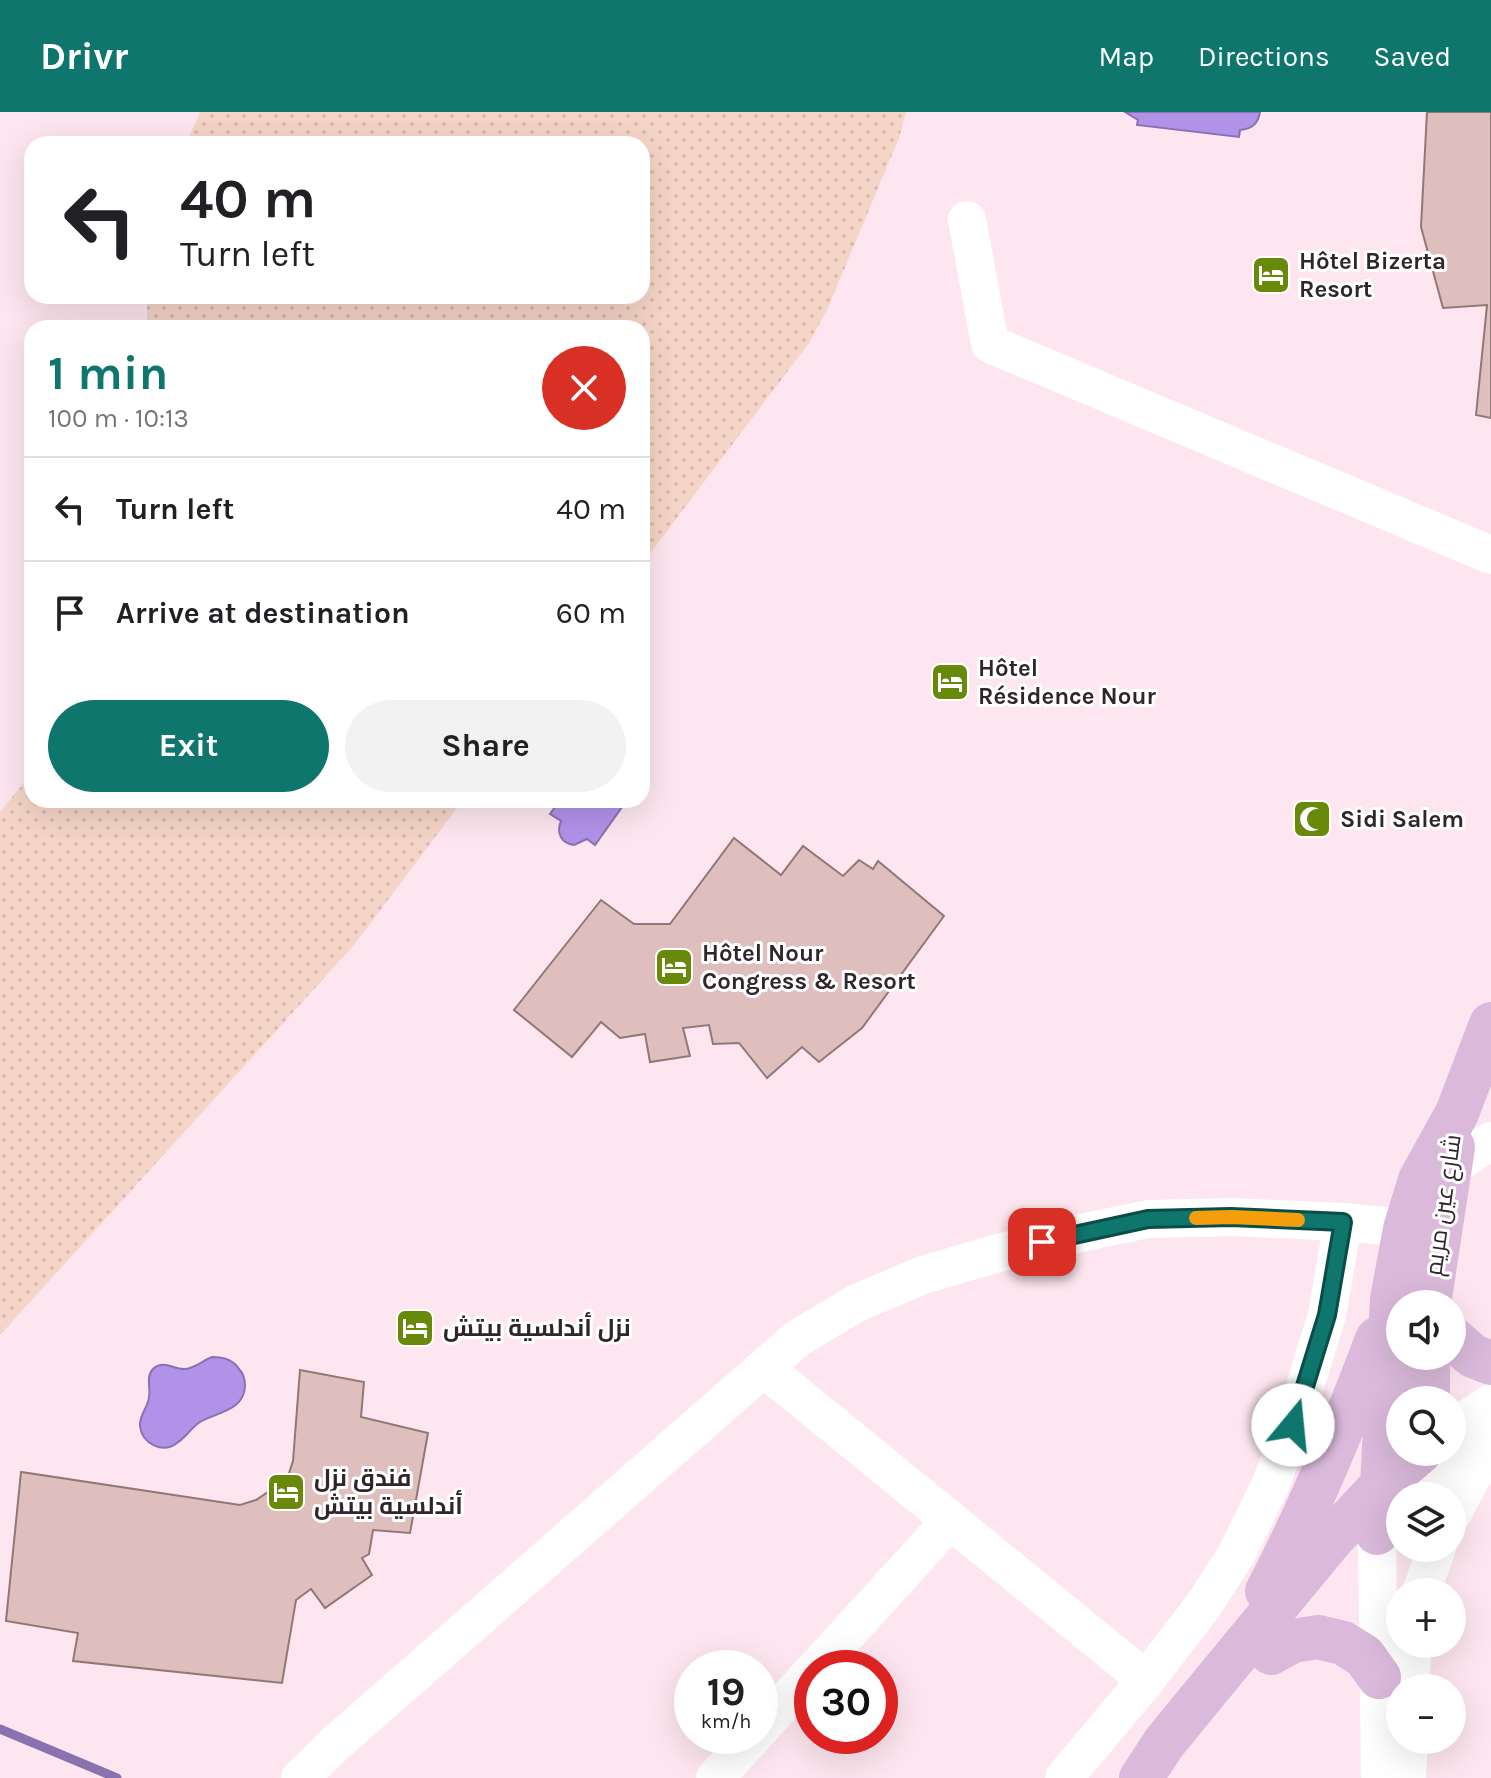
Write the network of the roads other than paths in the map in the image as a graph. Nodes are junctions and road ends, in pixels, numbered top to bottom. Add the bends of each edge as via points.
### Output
1 (967, 220) dead end
2 (1491, 555) edge
3 (1491, 1024) edge
4 (1491, 1141) edge
5 (1436, 1174) junction
6 (1343, 1222) junction
7 (1423, 1230) junction
8 (1412, 1290) edge
9 (1386, 1343) edge
10 (1466, 1350) edge
11 (1491, 1363) edge
12 (764, 1368) junction
13 (1411, 1370) edge
14 (1491, 1403) edge
15 (1466, 1420) edge
16 (1491, 1446) edge
17 (1413, 1482) edge
18 (1431, 1482) edge
19 (1386, 1508) edge
20 (950, 1521) junction
21 (1386, 1523) edge
22 (1406, 1562) edge
23 (832, 1650) edge
24 (1271, 1653) junction
25 (1227, 1666) junction
26 (1386, 1674) edge
27 (1396, 1674) edge
28 (1146, 1680) junction
29 (794, 1692) edge
30 (778, 1709) edge
31 (1386, 1740) edge
32 (737, 1754) edge
33 (1408, 1754) edge
34 (300, 1778) edge
35 (715, 1778) edge
36 (1064, 1778) edge
37 (1141, 1778) edge
38 (1148, 1778) edge
39 (1380, 1778) edge
40 (1407, 1778) edge

1 - 2 street via 990,344
3 - 5 main road, شارع عين مريم
4 - 5 street
5 - 7 main road, شارع عين مريم
6 - 7 street
6 - 12 street via 1148,1219 1037,1243 923,1275 857,1303 798,1338
6 - 28 street via 1327,1315 1270,1486 1236,1555
7 - 8 main road, شارع عين مريم
9 - 25 main road
10 - 11 main road
12 - 20 street
12 - 34 street
13 - 17 main road, شارع عين مريم
14 - 15 street
16 - 18 street
19 - 25 main road via 1331,1540
20 - 23 street
20 - 28 street
21 - 24 main road
22 - 27 street, شارع عين مريم
24 - 26 main road via 1293,1641 1318,1637 1343,1643
24 - 38 main road
25 - 37 main road
28 - 36 street
29 - 30 street
31 - 39 street, شارع عين مريم
32 - 35 street
33 - 40 street

